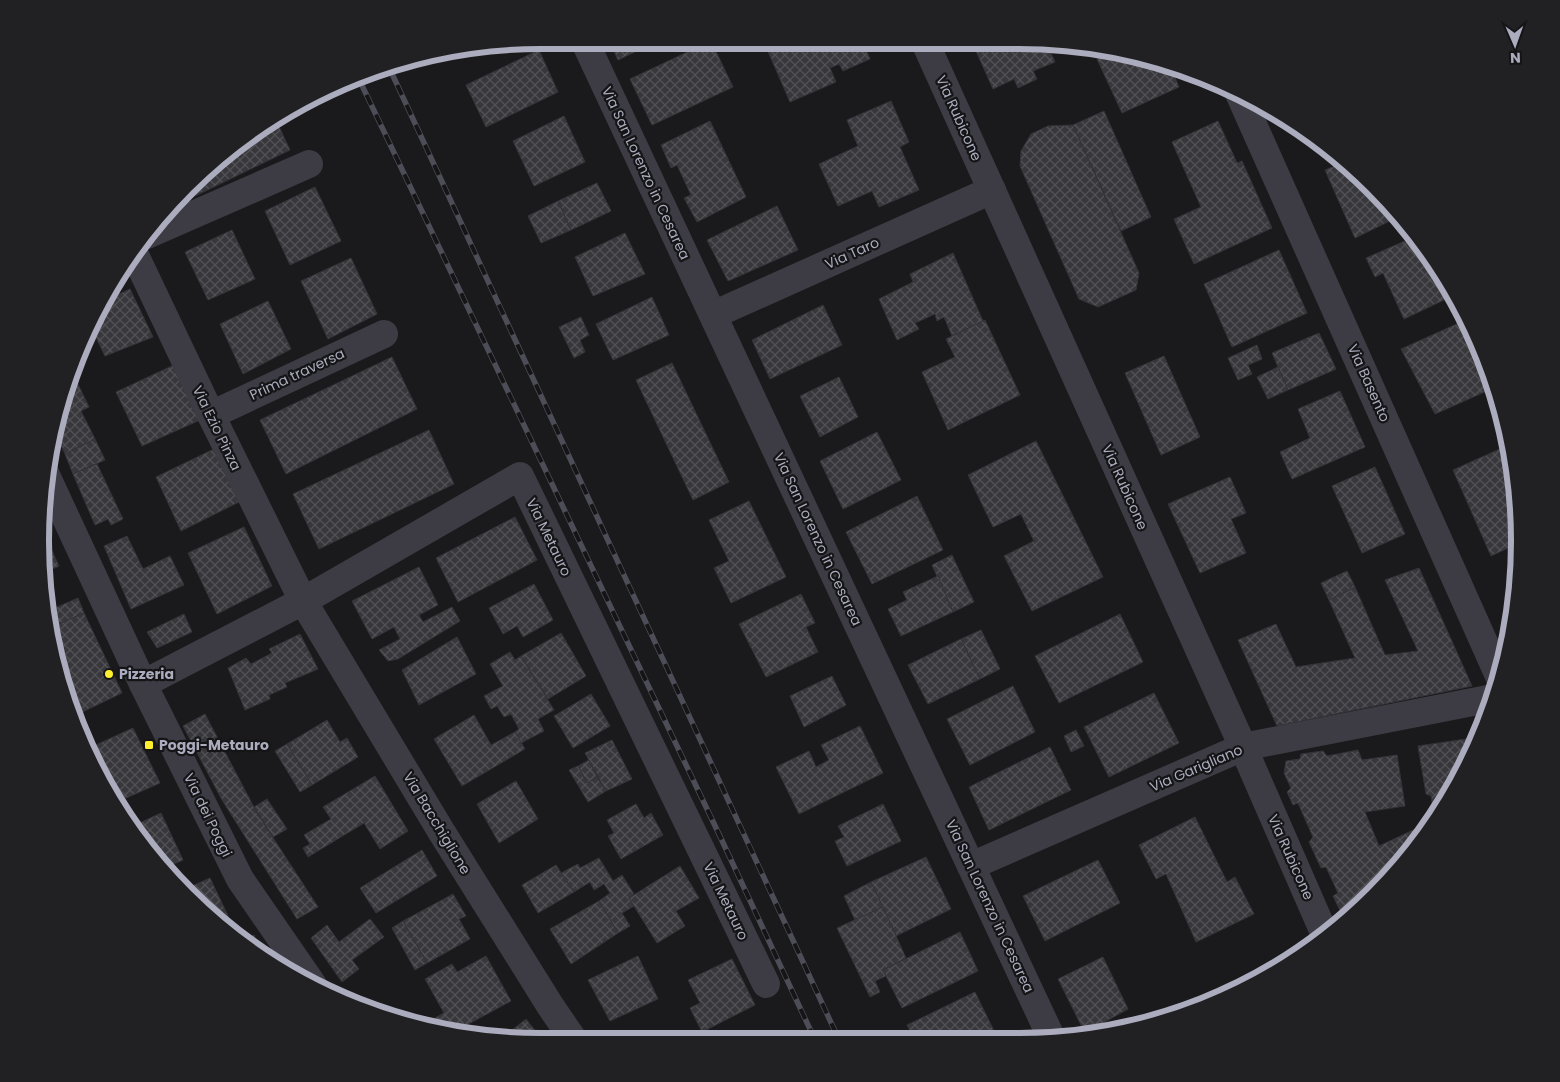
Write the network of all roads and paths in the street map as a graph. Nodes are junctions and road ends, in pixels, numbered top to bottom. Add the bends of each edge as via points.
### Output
1 (588, 49) edge
2 (928, 49) edge
3 (1244, 104) edge
4 (309, 164) dead end
5 (992, 190) junction
6 (160, 229) edge
7 (137, 260) edge
8 (713, 315) junction
9 (384, 334) dead end
10 (211, 415) junction
11 (52, 488) edge
12 (303, 601) junction
13 (1495, 666) edge
14 (143, 684) junction
15 (1485, 699) edge
16 (1243, 747) junction
17 (971, 866) junction
18 (1322, 929) edge
19 (304, 972) edge
20 (766, 984) dead end
21 (1049, 1032) edge
22 (570, 1033) edge

1 - 8 street, Via San Lorenzo in Cesarea
2 - 5 street, Via Rubicone
3 - 13 street, Via Basento
4 - 6 street
5 - 8 street, Via Taro
5 - 16 street, Via Rubicone
7 - 10 street, Via Ezio Pinza
8 - 17 street, Via San Lorenzo in Cesarea
9 - 10 street, Prima traversa
10 - 12 street, Via Ezio Pinza
11 - 14 street, Via dei Poggi
12 - 14 street, Via Metauro
12 - 20 street, Via Metauro via 520,476
12 - 22 street, Via Bacchiglione via 446,839
14 - 19 street, Via dei Poggi via 240,879
15 - 16 street, Via Garigliano
16 - 17 street, Via Garigliano
16 - 18 street, Via Rubicone
17 - 21 street, Via San Lorenzo in Cesarea

